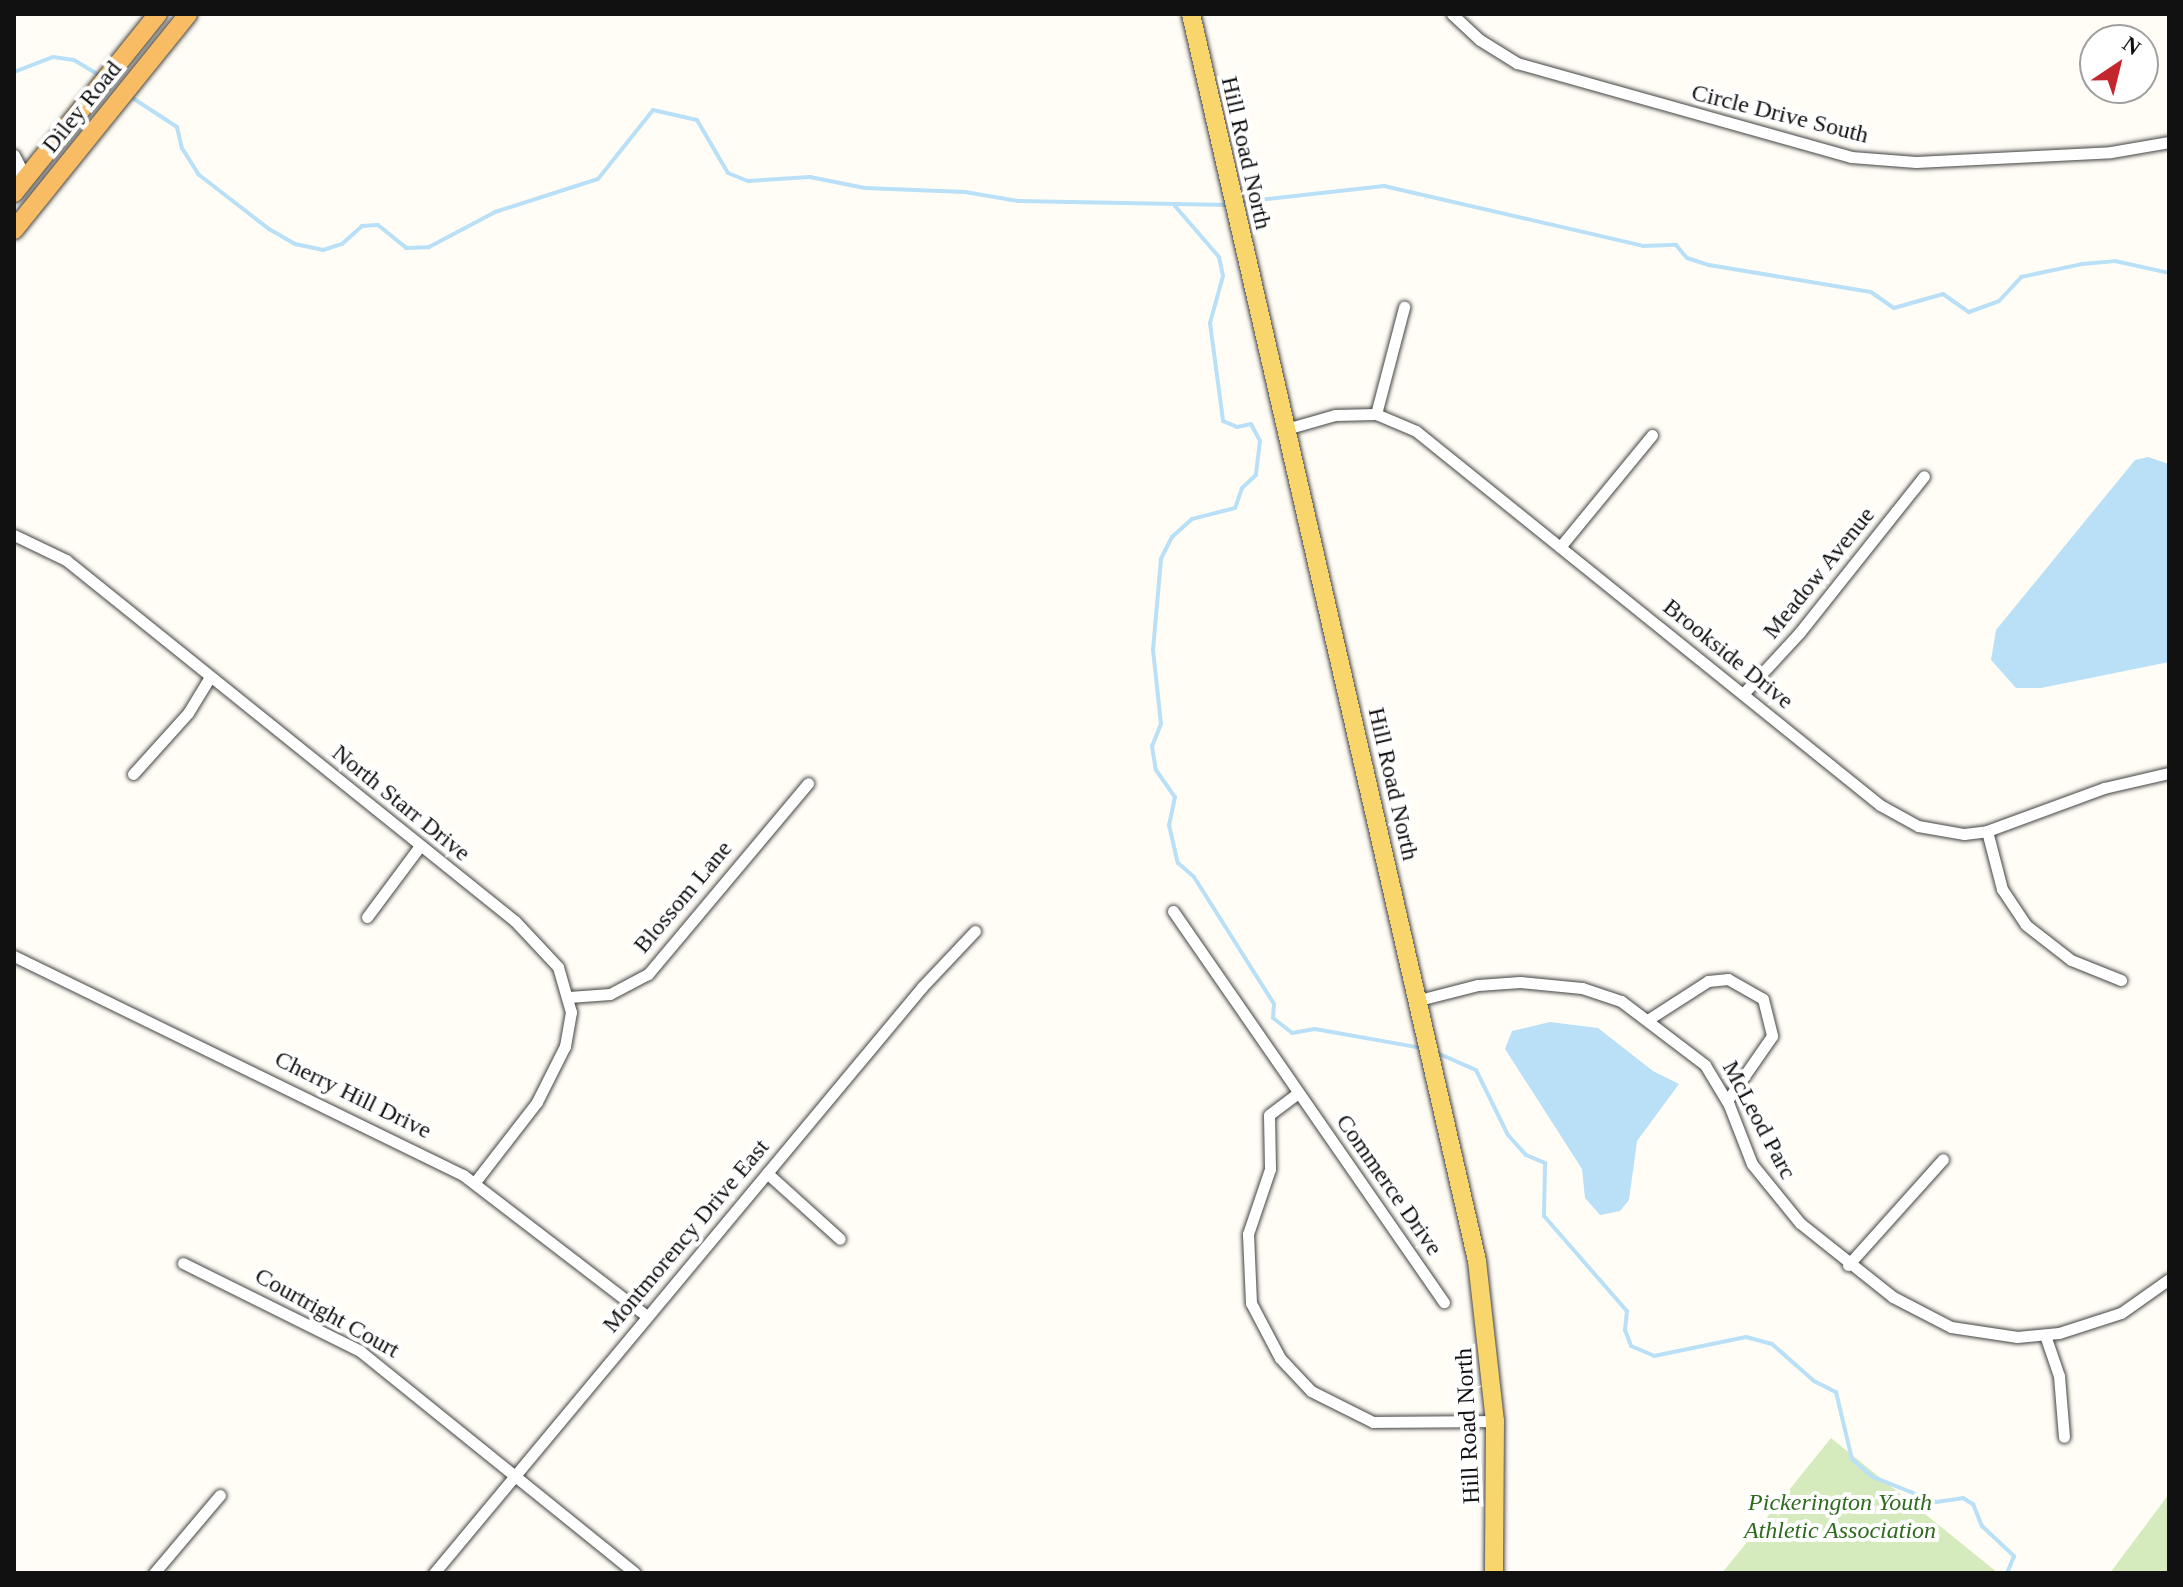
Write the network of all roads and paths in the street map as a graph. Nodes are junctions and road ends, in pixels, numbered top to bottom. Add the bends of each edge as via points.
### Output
1 (158, 14) edge
2 (188, 14) edge
3 (1191, 14) edge
4 (1452, 14) edge
5 (2169, 142) edge
6 (14, 155) edge
7 (22, 172) edge
8 (46, 190) junction
9 (14, 193) edge
10 (14, 230) edge
11 (1404, 307) dead end
12 (1376, 414) junction
13 (1286, 429) junction
14 (1652, 435) dead end
15 (1924, 476) dead end
16 (14, 535) edge
17 (1560, 547) junction
18 (210, 677) junction
19 (1743, 694) junction
20 (2169, 773) edge
21 (133, 774) dead end
22 (808, 783) dead end
23 (1987, 831) junction
24 (420, 846) junction
25 (1173, 911) dead end
26 (367, 917) dead end
27 (975, 931) dead end
28 (14, 956) edge
29 (2121, 980) dead end
30 (569, 997) junction
31 (1419, 1000) junction
32 (1649, 1019) junction
33 (1298, 1093) junction
34 (1727, 1101) junction
35 (1943, 1159) dead end
36 (767, 1173) junction
37 (475, 1182) junction
38 (840, 1239) dead end
39 (183, 1263) dead end
40 (1848, 1265) junction
41 (2169, 1279) edge
42 (1444, 1302) dead end
43 (647, 1316) junction
44 (2045, 1335) junction
45 (1495, 1421) junction
46 (2064, 1437) dead end
47 (517, 1473) junction
48 (220, 1495) dead end
49 (154, 1573) edge
50 (434, 1573) edge
51 (635, 1573) edge
52 (1494, 1573) edge

1 - 7 highway, Diley Road via 81,110
2 - 8 highway, Diley Road
3 - 13 main road, Hill Road North
4 - 5 street, Circle Drive South via 1517,63 1851,157 1916,162 2081,154
6 - 7 street
7 - 8 street
7 - 9 highway, Diley Road
8 - 10 highway, Diley Road
11 - 12 street
12 - 13 street, Brookside Drive via 1335,415
12 - 17 street, Brookside Drive via 1433,443
13 - 31 main road, Hill Road North
14 - 17 street
15 - 19 street, Meadow Avenue via 1800,632
16 - 18 street, North Starr Drive via 66,560
17 - 19 street, Brookside Drive
18 - 21 street via 188,713
18 - 24 street, North Starr Drive
19 - 23 street, Brookside Drive via 1900,818 1939,832
20 - 23 street, Brookside Drive via 2104,788
22 - 30 street, Blossom Lane via 648,974 610,994
23 - 29 street via 1998,880 2026,925 2071,960
24 - 26 street
24 - 30 street, North Starr Drive via 531,935 558,967
25 - 33 street, Commerce Drive
27 - 36 street, Montmorency Drive East
28 - 37 street, Cherry Hill Drive
30 - 37 street, North Starr Drive via 570,1026 554,1072
31 - 32 street, McLeod Parc via 1478,985 1545,984 1602,993
31 - 45 main road, Hill Road North via 1477,1261
32 - 34 street, McLeod Parc via 1705,1065
32 - 34 street via 1708,981 1728,979 1763,999 1772,1036
33 - 42 street, Commerce Drive
33 - 45 street via 1269,1115 1270,1169 1248,1234 1251,1303 1280,1358 1311,1391 1373,1422
34 - 40 street, McLeod Parc via 1742,1145 1764,1182
35 - 40 street
36 - 38 street
36 - 43 street, Montmorency Drive East
37 - 43 street, Cherry Hill Drive
39 - 47 street, Courtright Court via 360,1351
40 - 44 street, McLeod Parc via 1912,1309 1951,1327 1994,1336
41 - 44 street, McLeod Parc via 2121,1313
43 - 47 street, Montmorency Drive East
44 - 46 street via 2059,1376
45 - 52 main road, Hill Road North
47 - 50 street, Montmorency Drive East
47 - 51 street, Courtright Court
48 - 49 street

